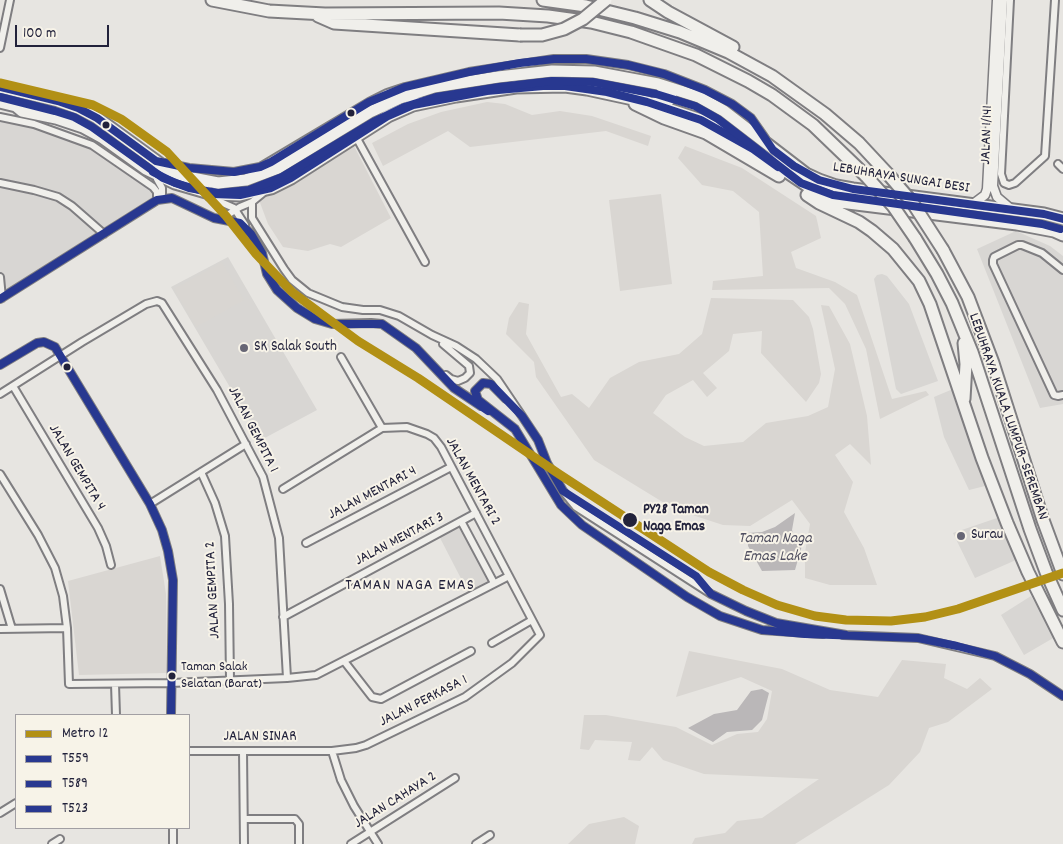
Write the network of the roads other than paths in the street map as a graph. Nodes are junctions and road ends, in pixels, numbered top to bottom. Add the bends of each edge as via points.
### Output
1 (10, 0) edge
2 (212, 0) edge
3 (543, 0) edge
4 (606, 0) edge
5 (650, 0) edge
6 (996, 0) edge
7 (1003, 0) edge
8 (1010, 0) edge
9 (1055, 0) edge
10 (314, 14) junction
11 (0, 48) edge
12 (748, 63) junction
13 (658, 84) junction
14 (0, 88) edge
15 (0, 94) edge
16 (620, 96) junction
17 (704, 99) junction
18 (647, 102) junction
19 (1, 109) edge
20 (702, 120) junction
21 (112, 129) junction
22 (355, 135) junction
23 (774, 150) junction
24 (156, 162) junction
25 (146, 169) junction
26 (157, 179) junction
27 (0, 183) edge
28 (271, 188) junction
29 (157, 200) junction
30 (252, 205) junction
31 (971, 205) junction
32 (235, 209) junction
33 (1014, 210) junction
34 (221, 219) junction
35 (1063, 219) edge
36 (104, 234) junction
37 (252, 234) junction
38 (1063, 235) edge
39 (425, 262) dead end
40 (1063, 270) edge
41 (0, 277) edge
42 (1, 298) edge
43 (962, 328) junction
44 (432, 335) junction
45 (60, 357) junction
46 (341, 357) dead end
47 (430, 361) junction
48 (0, 365) edge
49 (13, 386) junction
50 (0, 394) edge
51 (1063, 395) edge
52 (964, 403) junction
53 (522, 416) junction
54 (382, 428) junction
55 (515, 429) junction
56 (246, 444) junction
57 (451, 467) junction
58 (201, 472) junction
59 (0, 474) edge
60 (283, 489) dead end
61 (150, 504) junction
62 (476, 513) junction
63 (461, 521) junction
64 (306, 543) dead end
65 (111, 565) dead end
66 (1063, 574) edge
67 (509, 576) junction
68 (494, 583) junction
69 (0, 589) edge
70 (1063, 610) edge
71 (283, 617) junction
72 (532, 620) junction
73 (67, 628) junction
74 (0, 629) edge
75 (12, 629) junction
76 (540, 635) joint
77 (846, 635) junction
78 (1063, 642) edge
79 (492, 643) dead end
80 (471, 651) dead end
81 (344, 661) junction
82 (287, 678) junction
83 (230, 680) junction
84 (171, 683) junction
85 (115, 684) junction
86 (1063, 696) edge
87 (116, 714) edge
88 (171, 714) edge
89 (190, 751) edge
90 (242, 751) junction
91 (332, 751) junction
92 (455, 778) dead end
93 (15, 804) edge
94 (0, 814) edge
95 (244, 819) junction
96 (173, 829) edge
97 (371, 832) junction
98 (490, 835) dead end
99 (60, 839) dead end
100 (52, 844) edge
101 (173, 844) edge
102 (244, 844) edge
103 (300, 844) edge
104 (351, 844) edge
105 (378, 844) edge
106 (476, 844) edge

1 - 11 street
2 - 10 highway, LEBUHRAYA KUALA LUMPUR–SEREMBAN via 269,11
3 - 12 highway, LEBUHRAYA KUALA LUMPUR–SEREMBAN via 610,11 658,24
4 - 10 highway, bridge via 583,19 564,29 542,34 334,23
5 - 12 highway via 736,49
6 - 31 street, JALAN 1/141 via 987,189 980,200
7 - 33 street, JALAN 1/141 via 993,186 997,197
8 - 9 street, JALAN 1/141 via 1001,174 1009,185 1045,156
10 - 43 highway, LEBUHRAYA KUALA LUMPUR–SEREMBAN, bridge via 471,12 591,22 640,35 723,67 764,90 813,125 866,176 915,238 937,274
12 - 66 highway, LEBUHRAYA KUALA LUMPUR–SEREMBAN, bridge via 772,76 859,143 912,202 943,250 968,297 993,362 1042,520
13 - 17 highway, LEBUHRAYA SUNGAI BESI
13 - 18 highway via 669,91 670,100 664,104
13 - 24 highway, LEBUHRAYA SUNGAI BESI via 594,72 552,71 434,88 400,98 370,112 278,168 246,180 218,183 192,178
14 - 21 highway, LEBUHRAYA SUNGAI BESI via 78,108
15 - 21 highway via 52,106
16 - 18 highway, LEBUHRAYA SUNGAI BESI
16 - 22 highway, LEBUHRAYA SUNGAI BESI via 565,86 487,91 413,105
16 - 52 highway via 706,134 883,239 926,293
17 - 20 highway via 693,99 685,105 690,114
17 - 23 highway, LEBUHRAYA SUNGAI BESI
18 - 20 highway, LEBUHRAYA SUNGAI BESI
19 - 25 highway, LEBUHRAYA SUNGAI BESI via 56,118 83,127
19 - 29 street via 92,145 153,186
20 - 38 highway, LEBUHRAYA SUNGAI BESI via 753,149 821,195 840,202 1017,224
21 - 24 highway, LEBUHRAYA SUNGAI BESI
22 - 28 highway, LEBUHRAYA SUNGAI BESI
22 - 39 street
23 - 24 street via 751,118 705,90 664,74 628,65 570,59 520,63 405,87 369,102 260,167 234,172
23 - 31 highway, LEBUHRAYA SUNGAI BESI via 806,174 836,186
25 - 26 street
25 - 28 highway, LEBUHRAYA SUNGAI BESI via 175,183 213,194 240,195
26 - 29 street via 163,191
26 - 32 street
27 - 36 street via 58,197
28 - 30 street via 258,196
29 - 34 street via 172,198
29 - 36 street
30 - 32 street
30 - 44 street via 252,218 284,269 308,293 342,307 380,310 399,316
31 - 33 highway, LEBUHRAYA SUNGAI BESI
32 - 34 street
32 - 37 street
33 - 35 highway, LEBUHRAYA SUNGAI BESI
34 - 37 street via 240,223
36 - 42 street
37 - 47 street via 262,253 267,274 277,290 296,308 332,324 382,324
40 - 51 street via 1042,253 1022,245 993,260 1054,395
41 - 42 street
43 - 52 highway via 966,364
43 - 70 highway, LEBUHRAYA KUALA LUMPUR–SEREMBAN via 1030,529
44 - 47 street via 459,355 470,366 470,373 458,381 451,379
44 - 53 street via 476,359 497,379
45 - 48 street via 44,342
45 - 49 street
45 - 56 street, JALAN GEMPITA 1 via 146,304 162,303 217,390
45 - 61 street
46 - 54 street
47 - 55 street via 454,388
49 - 50 street
49 - 65 street, JALAN GEMPITA 4 via 98,528
52 - 78 highway via 1014,540
53 - 55 street via 491,384 483,383 475,391 478,400
53 - 77 street via 538,440 563,491 576,508 711,594 746,611 776,623
54 - 57 street, JALAN MENTARI 2 via 400,426 422,431 434,438
54 - 60 street
55 - 77 street via 561,506 582,525 687,597 720,616 762,630
56 - 58 street
56 - 71 street, JALAN GEMPITA 1 via 263,477 279,538
57 - 62 street, JALAN MENTARI 2
57 - 64 street, JALAN MENTARI 4
58 - 61 street
58 - 83 street, JALAN GEMPITA 2 via 225,536
59 - 73 street via 52,563
61 - 84 street via 162,530 173,580
62 - 63 street, JALAN MENTARI 3
62 - 67 street, JALAN MENTARI 2
63 - 68 street
63 - 71 street, JALAN MENTARI 3
67 - 68 street
67 - 72 street, JALAN MENTARI 2
68 - 81 street
69 - 75 street
71 - 82 street, JALAN GEMPITA 1
72 - 76 street, JALAN MENTARI 2
72 - 79 street
73 - 75 street
73 - 85 street via 69,684
74 - 75 street
76 - 91 street, JALAN PERKASA 1 via 512,663 466,697 366,745
77 - 86 street via 918,638 995,656
80 - 81 street via 381,699 372,697
81 - 82 street via 316,676
82 - 83 street
83 - 84 street
84 - 85 street
84 - 88 street
85 - 87 street
89 - 90 street, JALAN SINAR
90 - 91 street, JALAN SINAR
90 - 95 street
91 - 97 street via 341,780
92 - 97 street, JALAN CAHAYA 2
93 - 94 street
95 - 102 street
95 - 103 street via 293,818 299,824
96 - 101 street
97 - 104 street, JALAN CAHAYA 2
97 - 105 street
98 - 106 street
99 - 100 street

